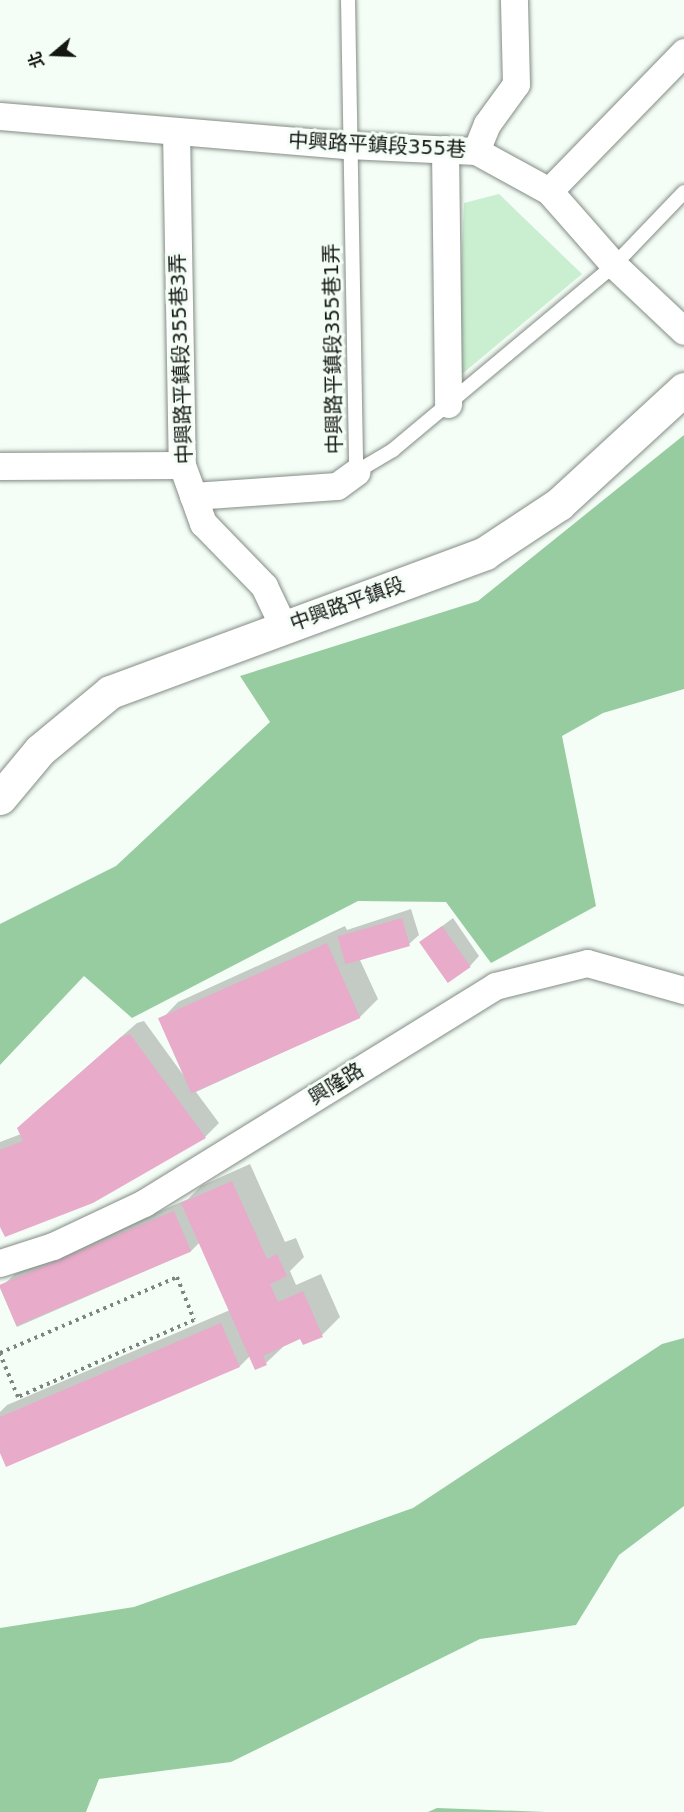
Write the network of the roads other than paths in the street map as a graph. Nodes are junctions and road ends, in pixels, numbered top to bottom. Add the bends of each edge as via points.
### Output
1 (348, 0) edge
2 (514, 0) edge
3 (684, 52) edge
4 (0, 116) edge
5 (176, 130) junction
6 (348, 145) junction
7 (445, 149) junction
8 (476, 151) junction
9 (549, 191) junction
10 (684, 192) edge
11 (614, 265) junction
12 (684, 332) edge
13 (684, 389) edge
14 (448, 404) junction
15 (182, 465) junction
16 (0, 466) edge
17 (356, 472) junction
18 (193, 496) junction
19 (284, 628) junction
20 (0, 798) edge
21 (684, 990) edge
22 (0, 1263) edge

1 - 6 lane, 中興路平鎮段355巷1弄
2 - 8 street via 516,84 487,124
3 - 9 street
4 - 5 street, 中興路平鎮段355巷
5 - 6 street, 中興路平鎮段355巷
5 - 15 street, 中興路平鎮段355巷3弄
6 - 7 street, 中興路平鎮段355巷
6 - 17 lane, 中興路平鎮段355巷1弄
7 - 8 street, 中興路平鎮段355巷
7 - 14 street
8 - 9 street, 中興路平鎮段355巷
9 - 11 street, 中興路平鎮段355巷
10 - 11 lane, 中興路平鎮段355巷1弄
11 - 12 street, 中興路平鎮段355巷
11 - 14 lane, 中興路平鎮段355巷1弄
13 - 19 street, 中興路平鎮段 via 559,504 485,553
14 - 17 lane, 中興路平鎮段355巷1弄 via 393,450
15 - 16 street
15 - 18 street, 中興路平鎮段355巷3弄
17 - 18 street via 337,486
18 - 19 street, 中興路平鎮段355巷3弄 via 203,523 264,586
19 - 20 street, 中興路平鎮段 via 110,692 40,750
21 - 22 street, 興隆路 via 587,963 495,987 144,1203 53,1246

